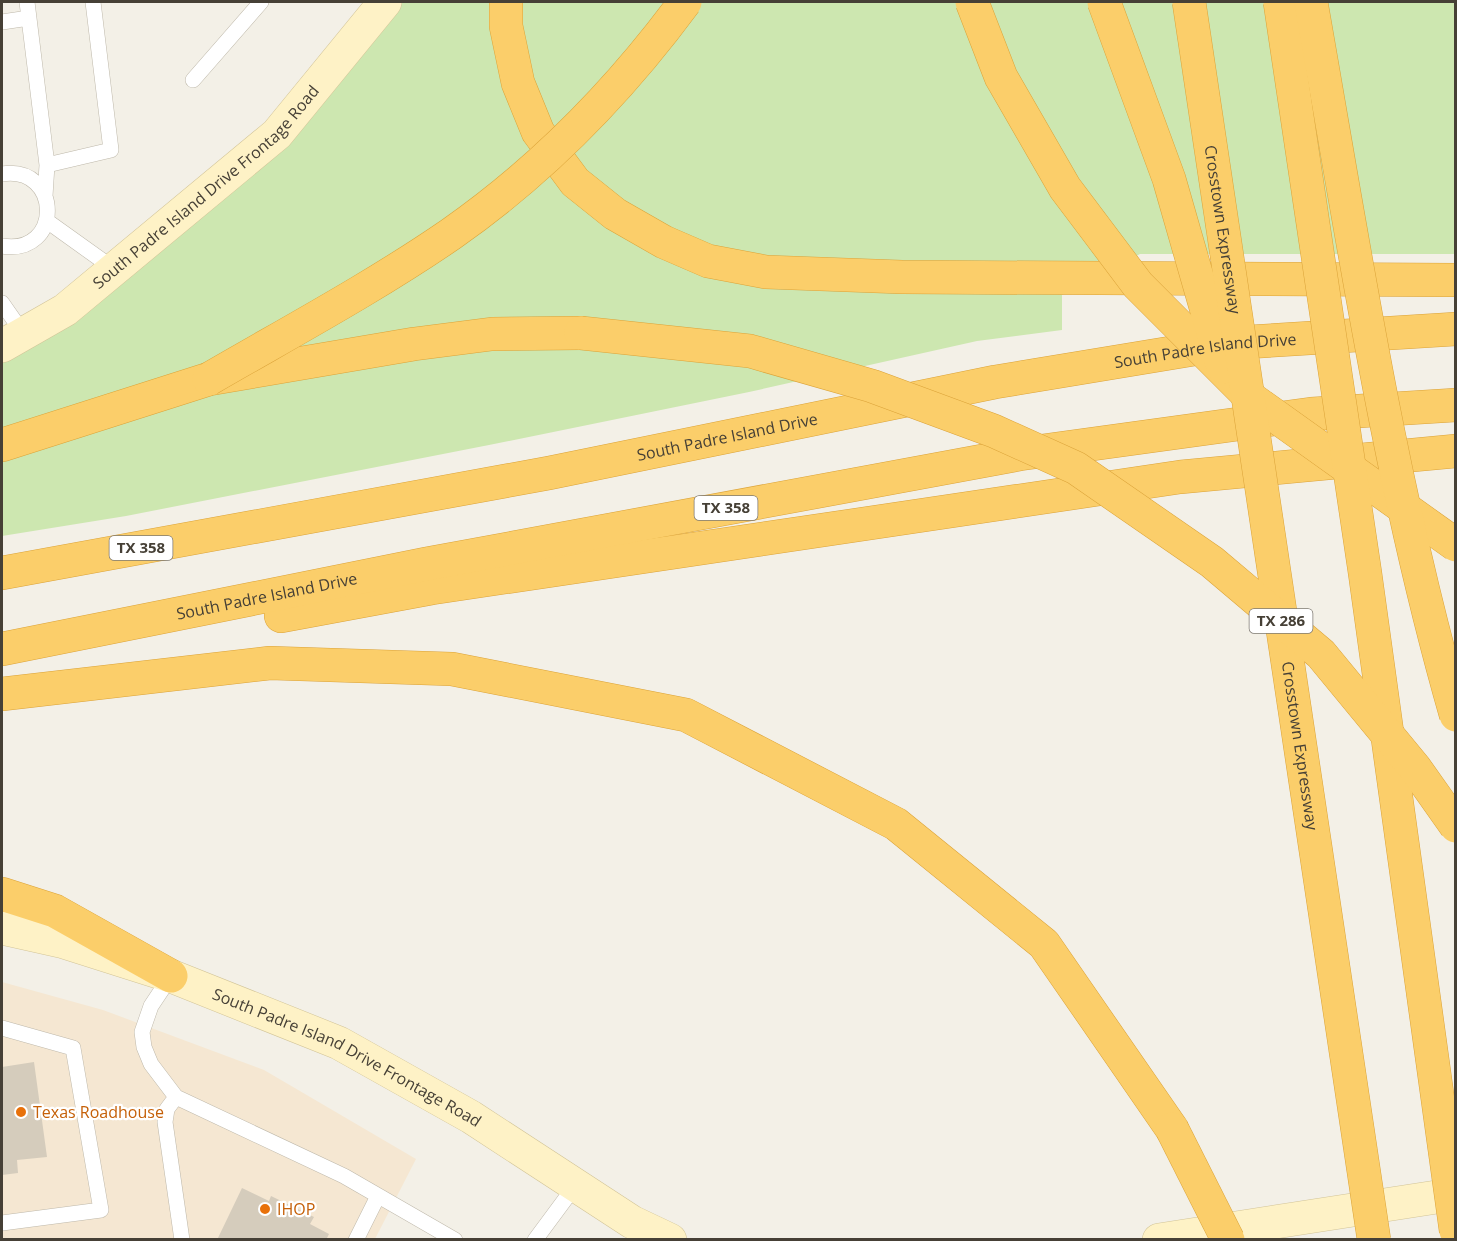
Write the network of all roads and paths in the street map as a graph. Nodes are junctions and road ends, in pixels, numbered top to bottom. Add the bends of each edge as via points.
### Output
1 (27, 2) edge
2 (93, 2) edge
3 (261, 2) edge
4 (506, 2) edge
5 (685, 2) edge
6 (972, 2) edge
7 (1104, 2) edge
8 (1189, 2) edge
9 (1280, 2) edge
10 (1311, 2) edge
11 (377, 4) edge
12 (29, 18) junction
13 (2, 22) edge
14 (193, 80) dead end
15 (47, 165) junction
16 (2, 174) edge
17 (45, 196) junction
18 (47, 221) junction
19 (5, 250) edge
20 (114, 269) junction
21 (1455, 280) edge
22 (2, 303) edge
23 (1455, 329) edge
24 (12, 339) edge
25 (209, 379) junction
26 (1455, 405) edge
27 (2, 445) edge
28 (1455, 451) edge
29 (1264, 512) junction
30 (1455, 545) edge
31 (2, 573) edge
32 (2, 649) edge
33 (2, 668) edge
34 (2, 694) edge
35 (1455, 715) edge
36 (1455, 826) edge
37 (2, 894) edge
38 (2, 928) edge
39 (171, 976) junction
40 (2, 1028) edge
41 (176, 1097) junction
42 (575, 1186) junction
43 (1455, 1194) edge
44 (378, 1196) junction
45 (2, 1223) edge
46 (641, 1231) edge
47 (1455, 1231) edge
48 (182, 1239) edge
49 (356, 1239) edge
50 (455, 1239) edge
51 (535, 1239) edge
52 (670, 1239) edge
53 (1159, 1239) edge
54 (1228, 1239) edge
55 (1374, 1239) edge

1 - 12 lane
2 - 15 lane via 111,150
3 - 14 lane
4 - 21 highway via 506,26 518,83 538,132 575,182 615,214 708,261 766,272 902,277
5 - 25 highway, bridge via 621,80 545,159 452,233
6 - 30 highway, bridge via 1001,77 1065,188 1138,285 1253,400
7 - 29 highway, bridge via 1169,179
8 - 29 highway, Crosstown Expressway / TX 286, bridge
9 - 47 highway, bridge via 1363,562
10 - 35 highway, bridge via 1388,435
11 - 20 main road, South Padre Island Drive Frontage Road via 277,134
12 - 13 lane
12 - 15 lane
15 - 17 lane
16 - 17 lane via 28,177
17 - 18 lane
18 - 19 lane via 33,240
18 - 20 lane
20 - 24 main road, South Padre Island Drive Frontage Road via 64,310
22 - 24 lane
23 - 31 highway, South Padre Island Drive / TX 358 via 1231,343 1006,380 549,473
25 - 27 highway
25 - 36 highway, bridge via 414,344 481,336 580,333 750,351 872,386 994,430 1076,468 1212,562 1321,654 1408,759
26 - 32 highway, South Padre Island Drive / TX 358 via 1311,414 1020,454 426,564
28 - 33 highway via 1180,477 432,588
29 - 55 highway, Crosstown Expressway / TX 286, bridge
34 - 54 highway, bridge via 270,663 452,669 686,715 896,824 1044,944 1172,1129
37 - 39 highway via 55,911
38 - 39 main road, South Padre Island Drive Frontage Road via 64,942
39 - 41 lane via 151,1006 142,1032 151,1064
39 - 42 main road, South Padre Island Drive Frontage Road via 339,1044 471,1117
40 - 45 lane via 73,1048 101,1210
41 - 44 lane
41 - 48 lane via 167,1109 165,1122
42 - 46 main road, South Padre Island Drive Frontage Road
42 - 51 lane
43 - 53 main road
44 - 49 lane
44 - 50 lane
46 - 52 main road, South Padre Island Drive Frontage Road

